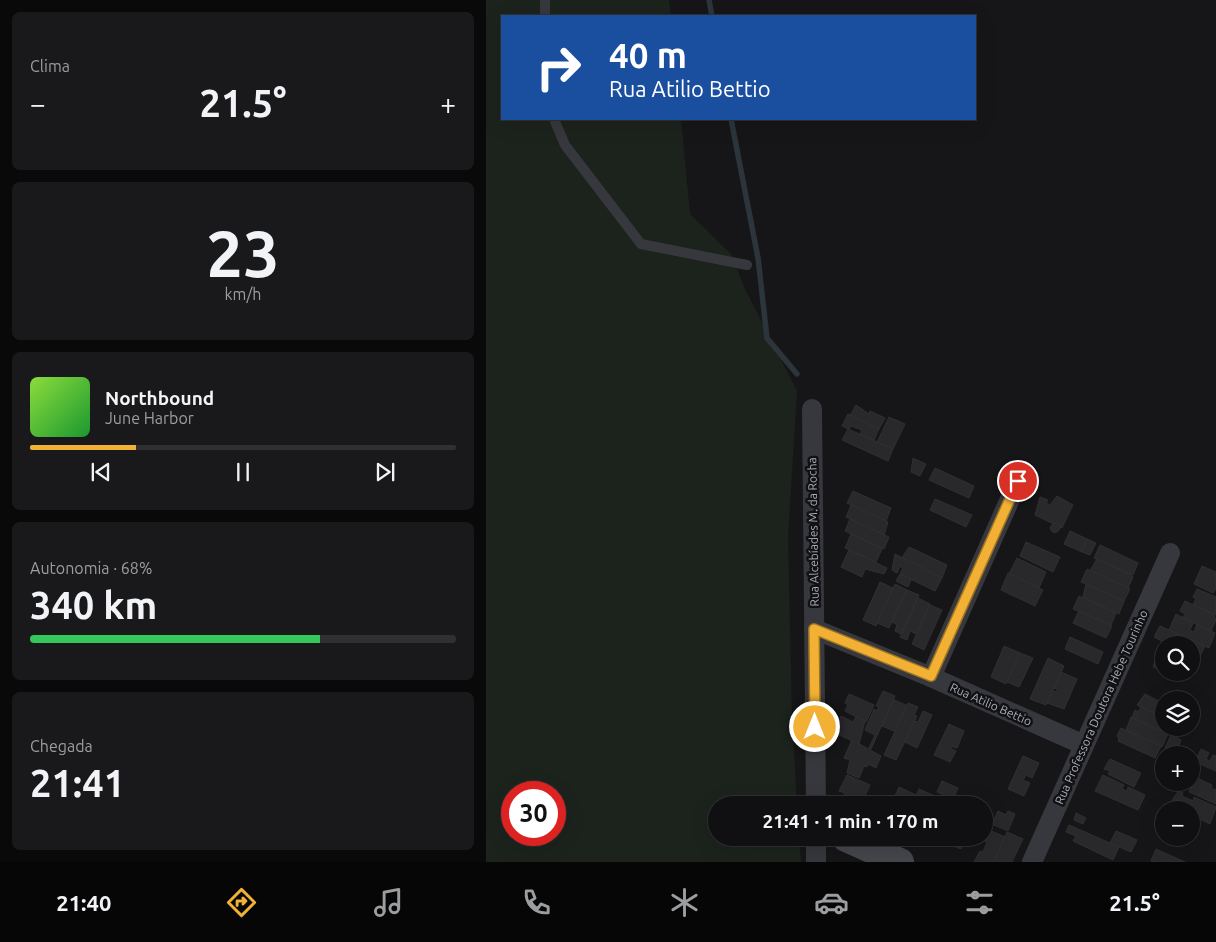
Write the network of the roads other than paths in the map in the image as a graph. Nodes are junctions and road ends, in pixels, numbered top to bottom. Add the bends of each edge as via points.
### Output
1 (545, 0) edge
2 (545, 15) edge
3 (554, 120) edge
4 (747, 265) dead end
5 (812, 409) dead end
6 (1018, 481) dead end
7 (1170, 552) dead end
8 (814, 629) junction
9 (931, 676) junction
10 (1084, 745) junction
11 (816, 796) edge
12 (816, 846) edge
13 (864, 846) edge
14 (816, 862) edge
15 (900, 862) edge
16 (1032, 862) edge

1 - 2 lane
3 - 4 lane via 565,145 641,244
5 - 8 street, Rua Alcebíades M. da Rocha
6 - 9 street
7 - 10 street, Rua Professora Doutora Hebe Tourinho
8 - 9 street, Rua Atilio Bettio
8 - 11 street, Rua Alcebíades M. da Rocha
9 - 10 street, Rua Atilio Bettio
10 - 16 street, Rua Professora Doutora Hebe Tourinho
12 - 14 street
13 - 15 street

